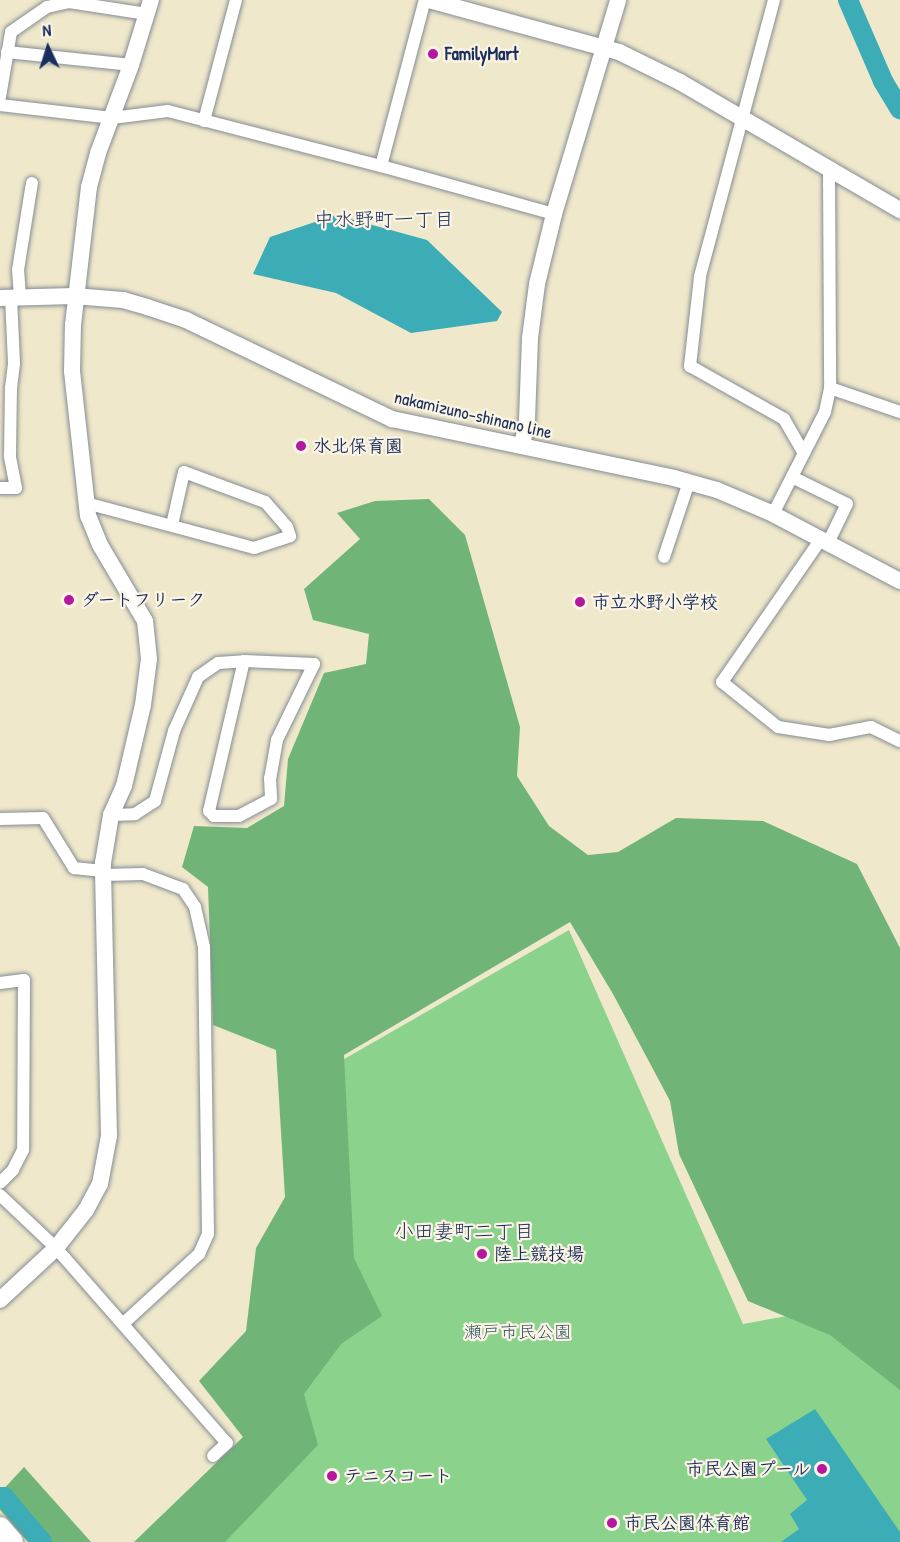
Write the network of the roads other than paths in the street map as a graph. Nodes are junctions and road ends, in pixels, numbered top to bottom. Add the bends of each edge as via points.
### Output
1 (236, 0) edge
2 (427, 0) edge
3 (618, 0) edge
4 (774, 0) edge
5 (149, 7) edge
6 (605, 46) junction
7 (6, 52) junction
8 (131, 65) junction
9 (0, 97) edge
10 (0, 105) edge
11 (112, 118) junction
12 (741, 118) junction
13 (204, 121) junction
14 (381, 166) junction
15 (829, 169) junction
16 (32, 183) dead end
17 (900, 210) edge
18 (554, 214) junction
19 (74, 296) junction
20 (10, 298) edge
21 (830, 388) junction
22 (900, 412) edge
23 (522, 446) junction
24 (804, 453) junction
25 (792, 477) junction
26 (689, 482) junction
27 (0, 488) edge
28 (86, 503) junction
29 (773, 514) junction
30 (172, 525) dead end
31 (825, 541) junction
32 (664, 557) dead end
33 (900, 581) edge
34 (244, 662) junction
35 (900, 741) edge
36 (111, 815) junction
37 (0, 819) edge
38 (103, 873) junction
39 (0, 983) edge
40 (0, 1183) edge
41 (0, 1195) edge
42 (56, 1248) junction
43 (0, 1300) edge
44 (123, 1324) junction
45 (213, 1455) dead end
46 (0, 1528) edge
47 (12, 1542) edge

1 - 13 street
2 - 6 street
2 - 14 street
3 - 6 street
4 - 12 street
5 - 7 street via 69,2 47,8 11,32
5 - 8 street
6 - 12 street via 650,66
6 - 18 street
7 - 8 street
7 - 9 street
8 - 11 street
10 - 11 street
11 - 13 street via 168,111
11 - 19 street via 89,187
12 - 15 street
12 - 24 street via 700,277 690,366 784,419
13 - 14 street
14 - 18 street
15 - 17 street
15 - 21 street
16 - 20 street
18 - 23 street via 537,284
19 - 20 street, nakamizuno-shinano line
19 - 23 street, nakamizuno-shinano line via 123,300 186,320 392,419
19 - 28 street via 72,371
20 - 27 street via 14,363 9,456 16,488
21 - 22 street
21 - 24 street via 825,412
23 - 26 street, nakamizuno-shinano line
24 - 25 street
25 - 29 street
25 - 31 street via 847,504
26 - 29 street, nakamizuno-shinano line
26 - 32 street
28 - 30 street via 254,548 290,536 265,502 184,472
28 - 36 street via 100,545 145,621 149,659 124,786
29 - 31 street, nakamizuno-shinano line
31 - 33 street, nakamizuno-shinano line
31 - 35 street via 722,682 778,727 829,735 871,727
34 - 34 street via 209,811 214,816 239,816 272,799 270,778 277,740 314,664
34 - 36 street via 218,663 198,677 174,731 155,801 135,814
36 - 38 street
37 - 38 street via 43,818 74,867
38 - 42 street via 108,1146 100,1184 86,1210
38 - 44 street via 143,874 183,889 195,907 204,947 207,1234 199,1254
39 - 40 street via 24,980 22,1150 13,1170
41 - 42 street
42 - 43 street
42 - 44 street
44 - 45 street via 227,1443
46 - 47 highway

